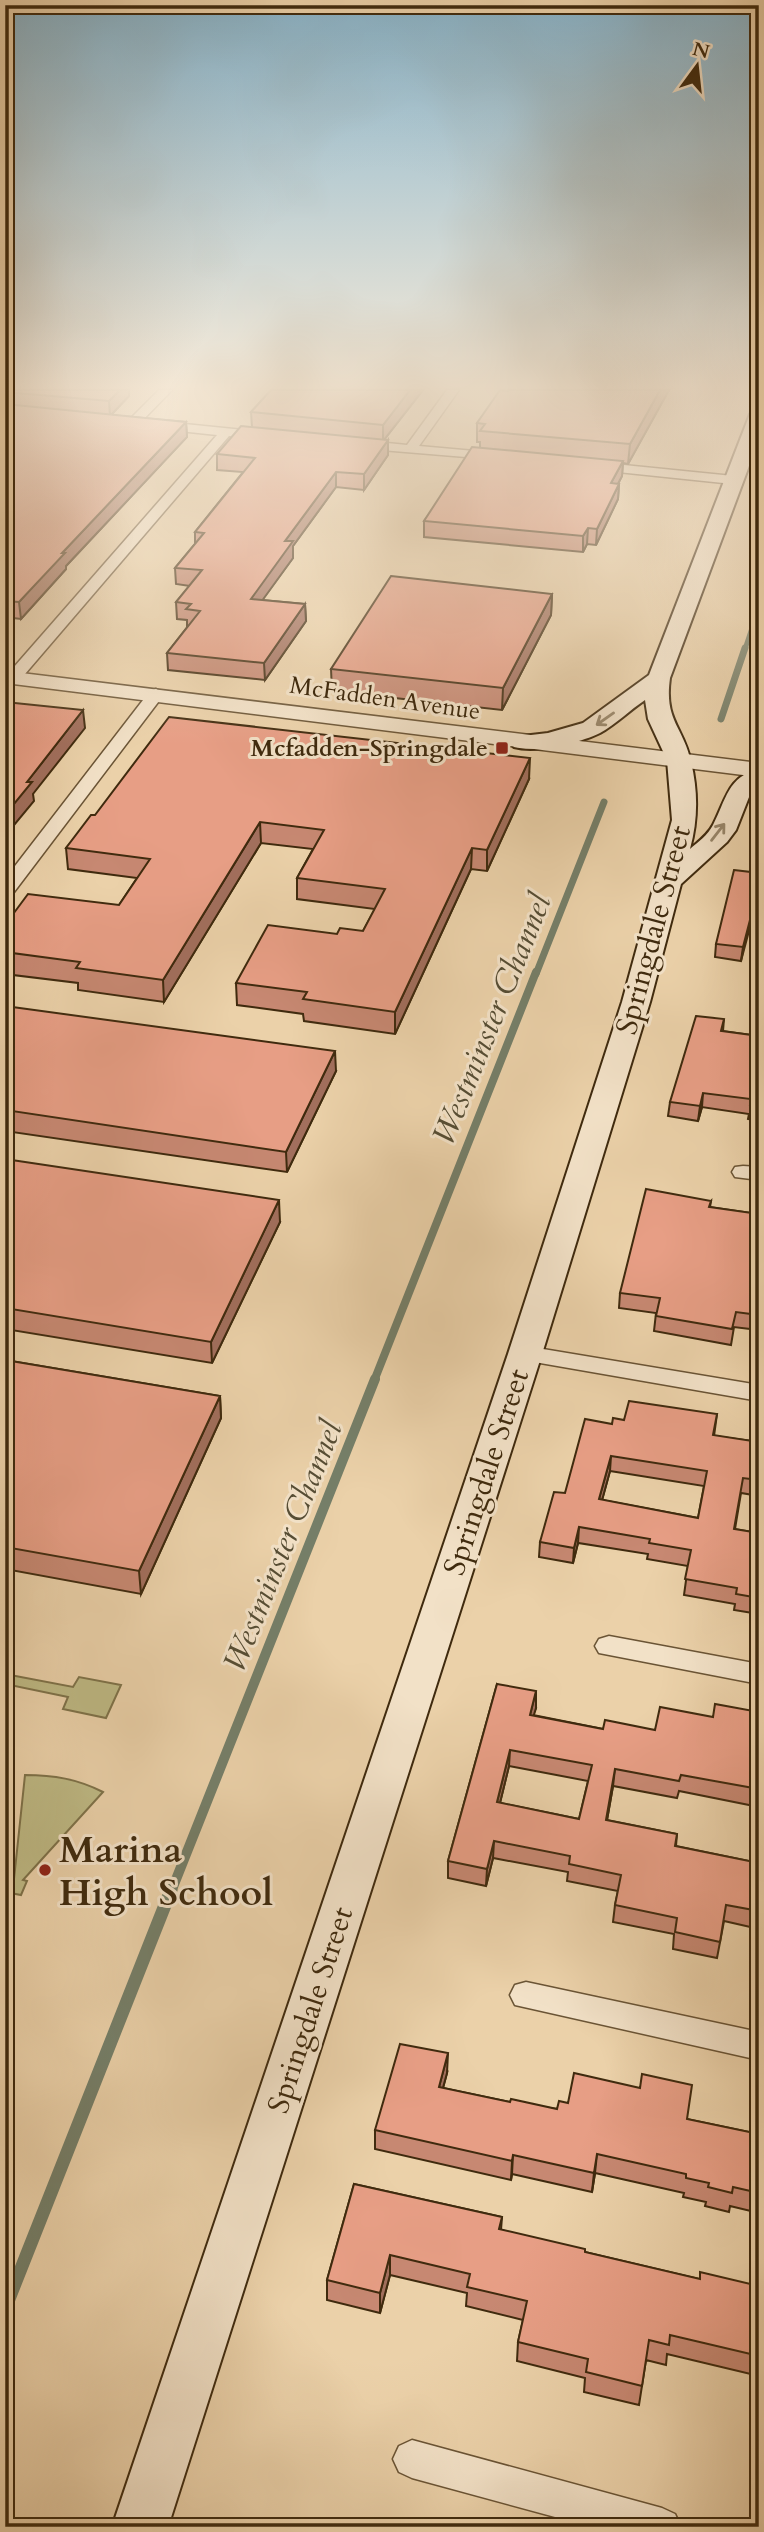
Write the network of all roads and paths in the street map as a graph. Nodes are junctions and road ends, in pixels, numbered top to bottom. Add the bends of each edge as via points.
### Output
1 (159, 508) edge
2 (722, 508) edge
3 (9, 678) edge
4 (659, 678) junction
5 (156, 694) junction
6 (522, 742) junction
7 (679, 760) junction
8 (759, 769) edge
9 (759, 776) edge
10 (670, 880) junction
11 (5, 892) edge
12 (525, 1354) junction
13 (759, 1392) edge
14 (609, 1646) dead end
15 (759, 1674) edge
16 (526, 1995) dead end
17 (759, 2046) edge
18 (412, 2459) dead end
19 (140, 2527) edge
20 (662, 2527) edge

1 - 3 street
2 - 4 main road, Springdale Street
3 - 5 street, McFadden Avenue
4 -> 6 main road via 591,728 550,740
4 - 7 main road, Springdale Street via 660,719
5 - 6 street, McFadden Avenue
5 - 11 street
6 - 7 street, McFadden Avenue
7 - 8 street, McFadden Avenue
7 - 10 main road, Springdale Street via 685,820
10 -> 9 main road via 722,831 739,791
10 - 12 main road, Springdale Street
12 - 13 street
12 - 19 main road, Springdale Street
14 - 15 street
16 - 17 street
18 - 20 street

